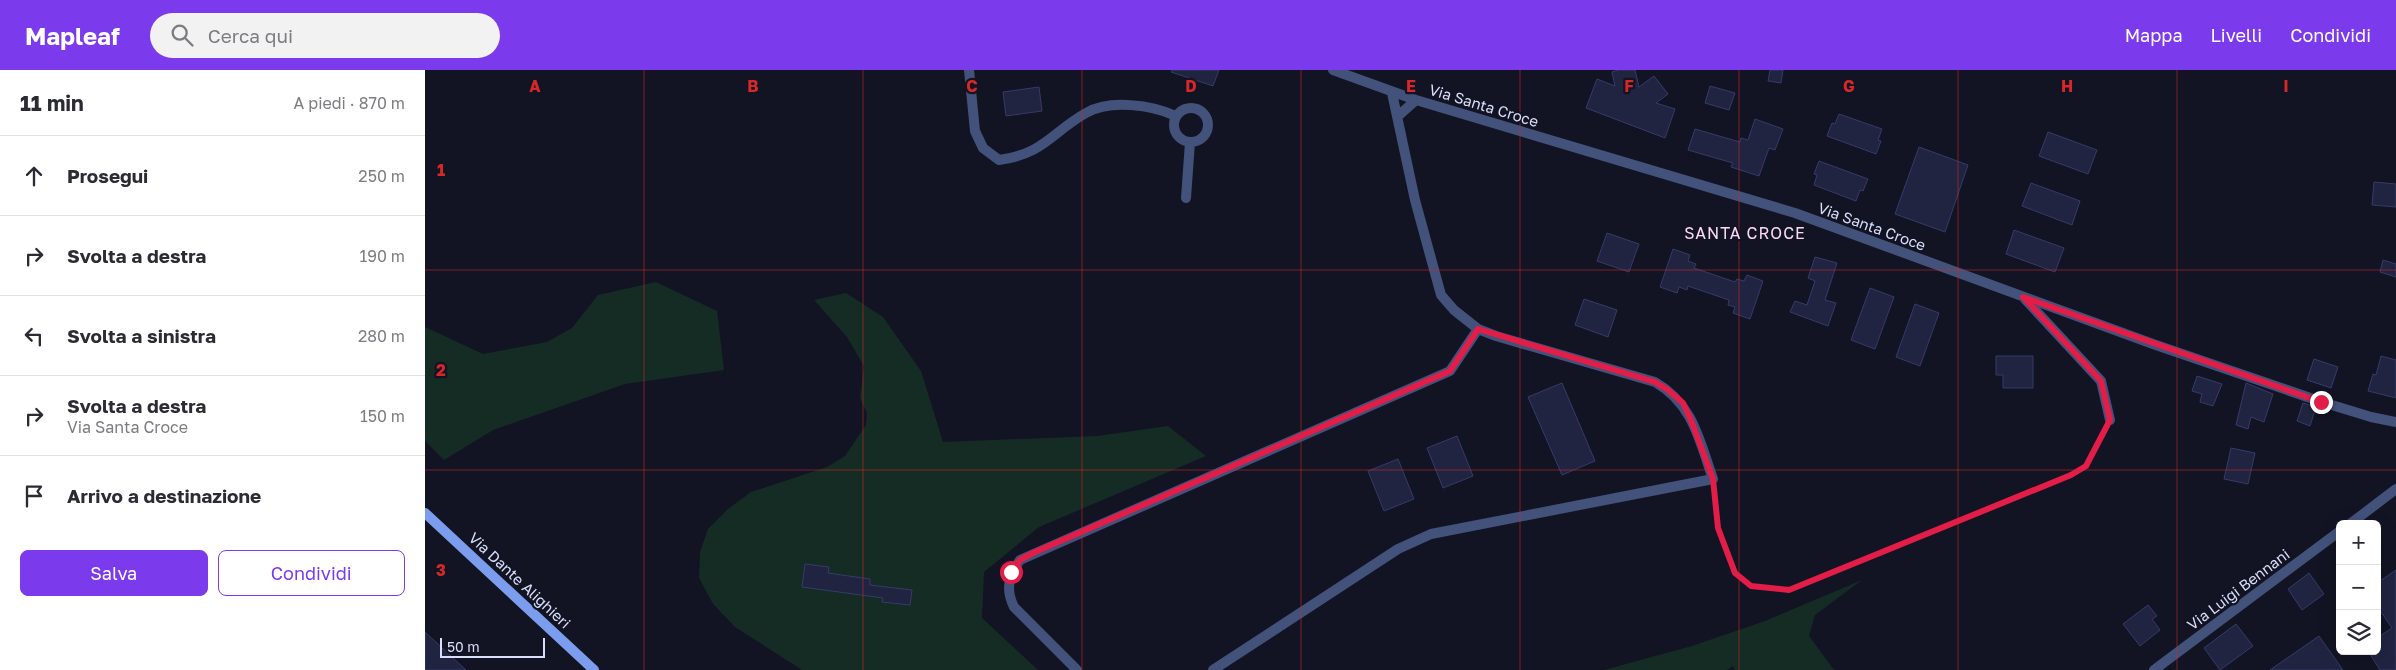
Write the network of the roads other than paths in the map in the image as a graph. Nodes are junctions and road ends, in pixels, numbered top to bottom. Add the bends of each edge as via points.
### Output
1 (969, 70) edge
2 (1333, 70) edge
3 (1392, 92) junction
4 (1416, 100) junction
5 (1176, 116) junction
6 (1397, 116) junction
7 (1190, 142) junction
8 (1186, 198) dead end
9 (2023, 297) junction
10 (1478, 329) junction
11 (2110, 420) road end
12 (2396, 422) edge
13 (2396, 489) edge
14 (425, 512) edge
15 (2355, 520) edge
16 (2336, 534) edge
17 (594, 670) edge
18 (1077, 670) edge
19 (1213, 670) edge
20 (2154, 670) edge

1 - 5 street via 975,130 983,148 999,160 1014,158 1043,146 1087,112 1119,105 1159,108
2 - 3 street, Via Santa Croce
3 - 4 street, Via Santa Croce
3 - 6 street
4 - 6 street
4 - 9 street, Via Santa Croce via 1795,213
5 - 7 street via 1175,133
5 - 7 street via 1190,107 1201,110 1208,119 1205,135
6 - 10 street via 1415,200 1441,295
7 - 8 street
9 - 11 street via 2101,381
9 - 12 street, Via Santa Croce via 2321,402
10 - 18 street via 1450,371 1020,560 1011,572 1008,586 1012,602
10 - 19 street via 1655,382 1668,390 1683,403 1713,479 1431,534 1398,549
13 - 15 street
14 - 17 main road, Via Dante Alighieri
16 - 20 street, Via Luigi Bennani

